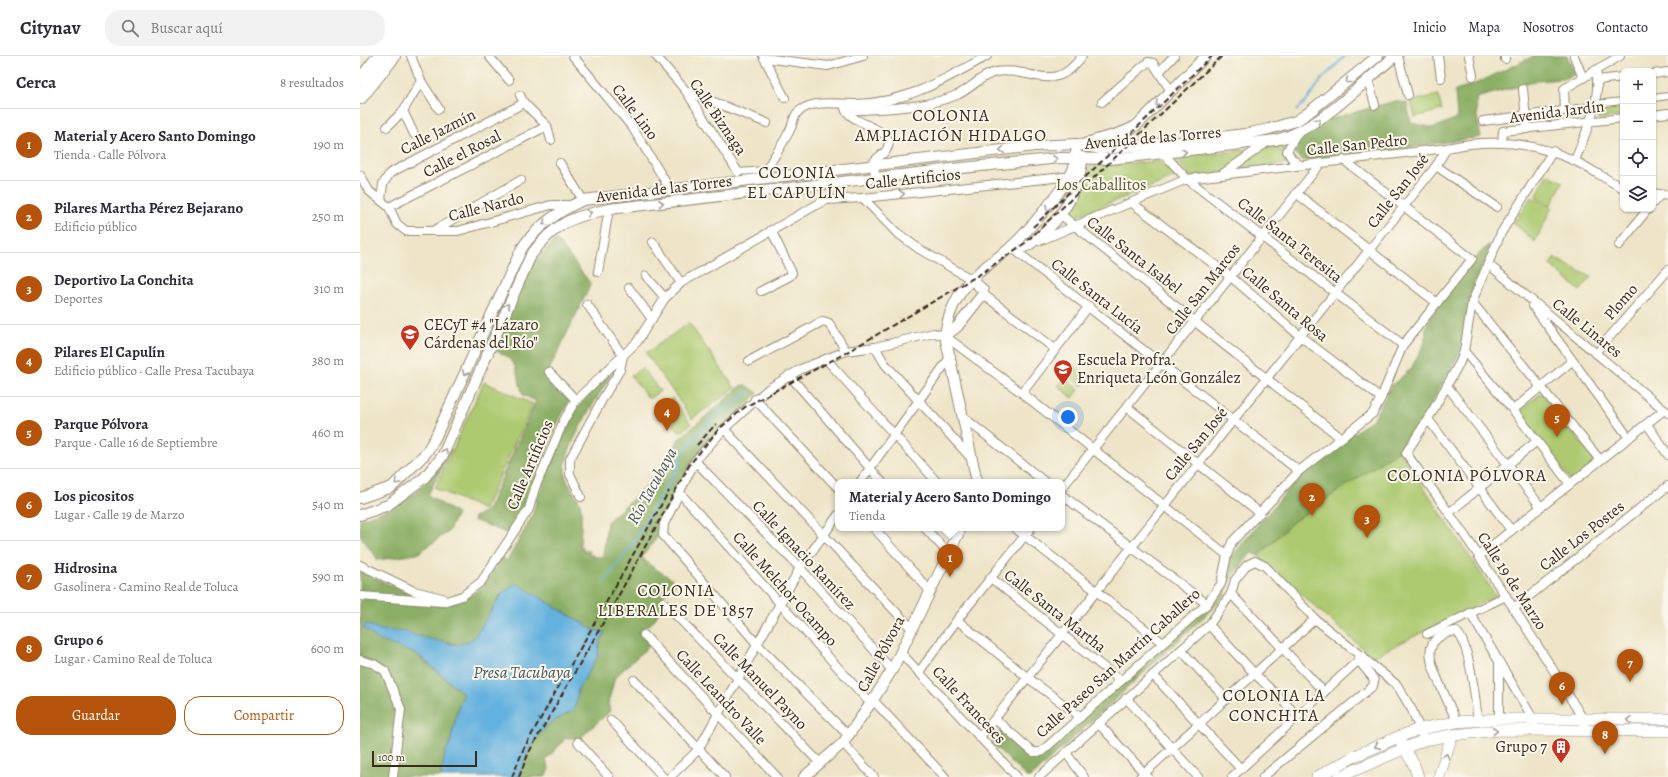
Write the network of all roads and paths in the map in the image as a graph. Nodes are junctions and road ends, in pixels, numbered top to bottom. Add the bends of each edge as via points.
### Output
1 (380, 56) edge
2 (393, 56) edge
3 (411, 56) edge
4 (489, 56) edge
5 (573, 56) edge
6 (656, 56) edge
7 (863, 56) edge
8 (987, 56) edge
9 (1082, 56) edge
10 (1174, 56) edge
11 (1206, 56) edge
12 (1378, 56) edge
13 (1397, 56) edge
14 (1438, 56) edge
15 (1469, 56) edge
16 (1574, 56) edge
17 (1620, 56) edge
18 (764, 57) edge
19 (1596, 70) junction
20 (1159, 72) junction
21 (1668, 72) edge
22 (1656, 74) edge
23 (1472, 76) dead end
24 (1620, 77) edge
25 (1442, 78) dead end
26 (1583, 78) junction
27 (1368, 79) junction
28 (509, 80) dead end
29 (1598, 80) junction
30 (422, 81) junction
31 (360, 82) edge
32 (1523, 89) dead end
33 (1171, 91) junction
34 (686, 92) junction
35 (520, 95) dead end
36 (1408, 95) dead end
37 (1668, 96) edge
38 (360, 97) edge
39 (785, 98) dead end
40 (1656, 98) edge
41 (1620, 101) edge
42 (1102, 102) dead end
43 (524, 103) junction
44 (1375, 105) dead end
45 (1594, 105) junction
46 (845, 108) junction
47 (439, 109) dead end
48 (403, 111) junction
49 (1565, 111) junction
50 (1668, 113) edge
51 (1656, 115) edge
52 (1526, 116) junction
53 (1620, 118) edge
54 (1483, 121) dead end
55 (1590, 122) junction
56 (767, 123) dead end
57 (547, 126) junction
58 (387, 127) dead end
59 (1527, 129) junction
60 (414, 134) dead end
61 (1297, 134) junction
62 (551, 140) dead end
63 (1269, 141) junction
64 (1502, 142) junction
65 (1079, 145) junction
66 (1447, 148) junction
67 (1553, 151) junction
68 (1164, 154) junction
69 (1079, 159) junction
70 (1345, 161) junction
71 (1575, 161) junction
72 (560, 163) dead end
73 (1321, 163) junction
74 (874, 165) junction
75 (1300, 165) junction
76 (1436, 166) junction
77 (766, 170) joint
78 (738, 172) joint
79 (360, 175) edge
80 (1221, 175) junction
81 (1075, 176) junction
82 (875, 177) junction
83 (1187, 179) junction
84 (521, 180) dead end
85 (1620, 186) edge
86 (670, 189) junction
87 (639, 193) junction
88 (1296, 193) junction
89 (863, 198) junction
90 (381, 200) junction
91 (583, 200) junction
92 (1132, 203) junction
93 (572, 205) junction
94 (639, 206) junction
95 (1403, 206) junction
96 (389, 207) junction
97 (1497, 207) dead end
98 (609, 209) junction
99 (1646, 212) edge
100 (1060, 214) junction
101 (1073, 226) junction
102 (771, 230) junction
103 (431, 232) junction
104 (1263, 236) junction
105 (653, 242) dead end
106 (1030, 245) junction
107 (1619, 245) dead end
108 (1011, 246) junction
109 (1370, 249) junction
110 (1488, 264) junction
111 (1668, 270) edge
112 (598, 272) dead end
113 (646, 276) dead end
114 (1231, 277) junction
115 (971, 279) junction
116 (681, 283) junction
117 (629, 288) dead end
118 (761, 291) dead end
119 (1334, 293) junction
120 (983, 294) junction
121 (665, 298) junction
122 (1527, 298) junction
123 (1472, 302) junction
124 (1437, 303) junction
125 (587, 304) dead end
126 (1089, 306) junction
127 (652, 319) junction
128 (1196, 321) junction
129 (946, 336) junction
130 (1300, 336) junction
131 (1606, 341) joint
132 (1403, 345) junction
133 (477, 346) junction
134 (875, 347) junction
135 (1055, 348) junction
136 (488, 350) junction
137 (846, 351) junction
138 (1464, 351) junction
139 (1596, 353) junction
140 (623, 356) junction
141 (951, 356) junction
142 (826, 359) junction
143 (750, 361) dead end
144 (1572, 361) junction
145 (1161, 365) junction
146 (549, 372) dead end
147 (789, 375) junction
148 (1266, 378) junction
149 (1447, 386) junction
150 (1541, 388) junction
151 (1022, 393) junction
152 (1381, 398) junction
153 (755, 399) junction
154 (576, 400) junction
155 (918, 401) junction
156 (1127, 407) junction
157 (1513, 410) junction
158 (1666, 411) edge
159 (964, 417) junction
160 (1428, 419) junction
161 (1233, 420) junction
162 (1647, 424) junction
163 (724, 429) junction
164 (893, 435) junction
165 (1341, 438) junction
166 (1629, 438) junction
167 (1537, 441) junction
168 (1093, 450) junction
169 (1668, 455) edge
170 (973, 460) junction
171 (1600, 460) junction
172 (695, 461) junction
173 (1199, 463) junction
174 (1507, 465) junction
175 (869, 468) junction
176 (1299, 471) junction
177 (862, 479) edge
178 (879, 479) edge
179 (934, 479) edge
180 (976, 479) edge
181 (1041, 479) edge
182 (1065, 484) edge
183 (1570, 484) junction
184 (835, 485) edge
185 (1668, 486) edge
186 (1479, 489) junction
187 (679, 492) junction
188 (581, 497) dead end
189 (1065, 497) edge
190 (360, 498) edge
191 (1164, 505) junction
192 (1541, 507) junction
193 (1450, 512) junction
194 (1260, 513) junction
195 (360, 515) edge
196 (835, 519) edge
197 (1511, 530) junction
198 (877, 531) edge
199 (928, 531) edge
200 (959, 531) edge
201 (1019, 531) edge
202 (1028, 531) edge
203 (824, 535) junction
204 (1025, 535) junction
205 (1131, 547) junction
206 (948, 553) junction
207 (1227, 555) junction
208 (1480, 556) junction
209 (360, 565) edge
210 (800, 568) junction
211 (991, 578) junction
212 (930, 591) junction
213 (1096, 592) junction
214 (1231, 594) junction
215 (360, 596) edge
216 (1506, 596) junction
217 (452, 599) junction
218 (663, 602) dead end
219 (779, 604) junction
220 (1207, 604) junction
221 (1514, 608) junction
222 (1470, 613) junction
223 (956, 620) junction
224 (1315, 620) junction
225 (1209, 625) junction
226 (912, 629) junction
227 (1063, 634) junction
228 (1427, 634) dead end
229 (644, 635) dead end
230 (1163, 643) junction
231 (757, 644) junction
232 (1282, 648) junction
233 (1181, 650) junction
234 (900, 652) junction
235 (1360, 658) junction
236 (360, 660) edge
237 (1499, 662) junction
238 (892, 670) junction
239 (919, 672) junction
240 (1255, 674) junction
241 (1153, 675) junction
242 (738, 678) junction
243 (1028, 678) junction
244 (634, 680) dead end
245 (1121, 681) junction
246 (1324, 692) junction
247 (1126, 698) junction
248 (1226, 699) junction
249 (872, 702) junction
250 (718, 714) junction
251 (1298, 716) junction
252 (1081, 717) junction
253 (995, 719) junction
254 (1499, 719) junction
255 (1583, 719) junction
256 (1668, 719) edge
257 (611, 720) dead end
258 (1534, 720) junction
259 (1468, 721) junction
260 (1098, 723) junction
261 (1200, 723) junction
262 (1420, 729) junction
263 (1541, 730) junction
264 (1585, 730) junction
265 (1668, 731) edge
266 (1468, 733) junction
267 (1452, 735) junction
268 (980, 737) junction
269 (1398, 737) junction
270 (846, 739) junction
271 (1424, 740) junction
272 (578, 742) dead end
273 (1172, 748) junction
274 (1404, 748) junction
275 (698, 750) junction
276 (1066, 753) junction
277 (820, 763) junction
278 (1241, 769) junction
279 (1144, 776) edge
280 (393, 777) edge
281 (609, 777) edge
282 (663, 777) edge
283 (670, 777) edge
284 (725, 777) edge
285 (777, 777) edge
286 (804, 777) edge
287 (874, 777) edge
288 (945, 777) edge
289 (1017, 777) edge
290 (1039, 777) edge
291 (1084, 777) edge
292 (1198, 777) edge
293 (1232, 777) edge
294 (1263, 777) edge
295 (1317, 777) edge
296 (1339, 777) edge
297 (1418, 777) edge
298 (1439, 777) edge

1 - 31 highway
2 - 38 highway
3 - 30 street
4 - 28 street
5 - 86 street, Calle Lino via 632,128
6 - 34 street, Calle Biznaga
7 - 18 street via 828,66
8 - 46 street via 905,97
9 - 46 street via 1070,70 1052,77 995,72 952,96 907,106
10 - 20 street
11 - 33 street
12 -> 65 street, Avenida de las Torres via 1308,113 1283,125 1244,134 1101,150
13 - 27 street, Avenida de las Torres
13 - 36 street
14 - 25 street
15 - 23 street
16 - 26 street
17 - 19 street
18 - 39 street
19 - 26 street
19 - 29 street
20 - 33 street
20 - 42 street via 1152,62 1146,63
21 - 22 street
24 - 29 street
26 - 49 street via 1564,89
27 - 44 street
61 -> 27 street, Avenida de las Torres via 1324,116
29 - 45 street
30 - 47 street
30 - 48 street
32 - 52 street
33 -> 65 street via 1131,129
34 - 56 street
34 - 78 street, Calle Biznaga
35 - 43 street
37 - 40 street
41 - 45 street, Avenida Jardín
43 - 57 street
43 - 90 street, Calle Jazmín via 390,172 384,184
45 - 49 street, Avenida Jardín
45 - 55 street
46 - 74 street via 854,119 887,137 887,150 876,159
46 - 77 street via 816,103 796,113 791,128
48 - 58 street
48 - 60 street
49 - 52 street, Avenida Jardín
50 - 51 street
52 - 54 street, Avenida Jardín
52 - 59 street
53 - 55 street, Avenida Jardín
55 - 59 street, Avenida Jardín
55 - 71 street
57 - 62 street
57 - 96 street, Calle el Rosal
59 - 64 street, Avenida Jardín via 1503,131
61 - 63 street, Avenida de las Torres
61 - 75 street via 1287,151 1289,157
68 -> 63 street, Avenida de las Torres
63 - 80 street
64 - 66 street, Calle San Pedro via 1481,142
64 - 67 street, Calle San Pedro
65 - 69 street
65 -> 74 street, Avenida de las Torres via 1035,146
66 - 70 street, Calle San Pedro
66 - 76 street, Calle San José
67 - 71 street, Calle San Pedro
67 - 110 street via 1501,233
68 - 69 street, Avenida de las Torres
68 - 83 street, Calle Santa Teresita
69 - 81 street
82 -> 69 street, Avenida de las Torres via 1061,158
70 - 73 street, Calle San Pedro
70 - 95 street
71 - 85 street, Calle San Pedro
72 - 91 street
73 - 75 street, Calle San Pedro
73 - 88 street, Calle San Marcos
74 - 82 street
74 - 86 street, Avenida de las Torres
75 - 80 street, Calle San Pedro
76 - 95 street, Calle San José
76 - 97 street
77 - 78 street, Calle Biznaga
79 - 90 street via 369,191
80 - 83 street, Calle San Pedro
89 -> 81 street, Calle Artificios
81 - 100 street via 1068,203
81 -> 108 street via 1043,214
94 -> 82 street, Avenida de las Torres
83 - 92 street, Calle San Pedro
83 - 104 street, Calle Santa Teresita
84 - 103 street
86 - 87 street, Avenida de las Torres
87 - 91 street, Avenida de las Torres
87 - 94 street
88 - 104 street, Calle San Marcos
88 - 109 street
89 - 102 street, Calle Artificios via 825,200
89 - 115 street via 896,232 919,249
90 - 96 street
91 - 93 street, Avenida de las Torres
92 - 101 street, Calle San Pedro
92 - 114 street, Calle Santa Rosa
93 - 103 street, Calle Nardo via 551,205 458,231
93 -> 133 street, Avenida de las Torres via 540,227 522,248
94 - 98 street, Avenida de las Torres
95 - 109 street, Calle San José
95 - 124 street via 1472,259
96 - 103 street, Calle Nardo via 397,224 406,231
98 - 112 street
136 -> 98 street, Avenida de las Torres via 524,269 540,244 550,233 571,219
99 - 107 street
100 - 101 street, Calle Santa Isabel
100 - 106 street via 1048,230
101 - 106 street, Calle San Pedro
101 - 128 street, Calle Santa Isabel
102 - 116 street, Calle Artificios
102 - 118 street via 792,273
104 - 114 street, Calle San Marcos
104 - 119 street, Calle Santa Teresita
105 - 116 street
106 - 108 street
108 - 115 street
108 - 126 street, Calle Santa Lucía
109 - 119 street, Calle San José
109 - 124 street
110 - 122 street, Calle Linares
110 - 123 street
111 - 131 street, Plomo
113 - 121 street
114 - 128 street, Calle San Marcos
114 - 130 street, Calle Santa Rosa
115 - 120 street via 983,290
115 - 129 street via 958,298 947,325
116 - 121 street, Calle Artificios
117 - 127 street
119 - 130 street, Calle San José
119 - 132 street, Calle Santa Teresita
120 - 129 street via 957,327
120 - 135 street
121 - 127 street, Calle Artificios
122 - 139 street, Calle Linares
122 - 144 street
123 - 138 street
123 - 150 street
124 - 132 street
125 - 140 street
126 - 135 street
126 - 145 street, Calle Santa Lucía
127 - 140 street, Calle Artificios
128 - 145 street, Calle San Marcos
128 - 148 street, Calle Santa Isabel
129 - 134 street via 934,333
129 - 141 street
129 - 151 street
130 - 148 street, Calle San José
130 - 152 street, Calle Santa Rosa
131 - 139 street, Plomo
132 - 152 street
133 - 136 street
133 -> 190 street, Avenida de las Torres via 426,453 392,487
134 - 137 street
134 - 155 street via 885,364
135 - 151 street
195 -> 136 street, Avenida de las Torres via 388,506 424,478 442,457
137 - 142 street
137 - 143 street via 829,323 823,320
138 - 149 street
138 - 157 street
139 - 158 street, Calle Linares
140 - 154 street, Calle Artificios
140 - 188 street, Calle Artificios via 620,370 570,459 570,474
141 - 155 street
141 - 159 street
142 - 147 street
142 - 164 street
144 - 150 street
144 - 166 street
145 - 156 street, Calle San Marcos
145 - 161 street, Calle Santa Lucía
146 - 154 street
147 - 153 street
147 - 175 street
148 - 161 street, Calle San José
148 - 165 street, Calle Santa Isabel
149 - 160 street
149 - 174 street
150 - 157 street
150 - 171 street
151 - 168 street
152 - 165 street, Calle Paseo San Martín Caballero via 1373,413
153 - 163 street
153 - 184 street
154 - 217 street, Calle Artificios via 564,420 535,488 529,509 509,542 473,590
155 - 164 street
155 - 170 street
156 - 168 street, Calle San Marcos
156 - 173 street
157 - 167 street
158 - 162 street
159 - 170 street
159 - 181 street
160 - 186 street
160 - 193 street, Calle 19 de Marzo via 1406,453
161 - 173 street, Calle San José
161 - 176 street, Calle Santa Lucía
162 - 166 street
162 - 169 street
163 - 172 street
163 - 203 street
164 - 175 street
164 - 179 street
165 - 176 street, Calle Paseo San Martín Caballero
166 - 171 street
167 - 174 street
167 - 183 street
168 - 182 street, Calle San Marcos
168 - 191 street
170 - 180 street
171 - 183 street
172 - 187 street
172 - 210 street, Calle Ignacio Ramírez
173 - 191 street, Calle San José
173 - 194 street
174 - 186 street
174 - 192 street
175 - 177 street
175 - 178 street
176 - 194 street, Calle Paseo San Martín Caballero
183 - 192 street
185 - 221 street, Calle Los Postes
186 - 193 street
186 - 197 street
187 - 219 street, Calle Melchor Ocampo
187 - 231 street via 664,524 663,535
189 - 205 street
191 - 205 street, Calle San José
191 - 207 street
192 - 197 street
193 - 208 street, Calle 19 de Marzo
194 - 207 street, Calle Paseo San Martín Caballero via 1232,542
196 - 203 street
197 - 208 street
198 - 212 street
199 - 206 street
200 - 206 street, Calle Pólvora
201 - 204 street
202 - 204 street
203 - 210 street
203 - 226 street
204 - 211 street
204 - 213 street
205 - 213 street, Calle San José
205 - 220 street
206 - 212 street, Calle Pólvora
207 - 220 street, Calle Paseo San Martín Caballero via 1221,584
208 - 216 street, Calle 19 de Marzo
209 - 217 street via 414,591
210 - 219 street
210 - 238 street, Calle Ignacio Ramírez
211 - 223 street
211 - 227 street, Calle Santa Martha
212 - 226 street, Calle Pólvora
213 - 227 street, Calle San José
213 - 230 street
214 - 224 street via 1235,580 1247,565 1255,561
214 - 225 street
214 - 232 street
215 - 217 street, Calle Artificios via 425,602
216 - 221 street, Calle 19 de Marzo
216 - 222 street
218 - 242 street, Calle Manuel Payno
219 - 231 street
219 - 249 street, Calle Melchor Ocampo
220 - 230 street, Calle Paseo San Martín Caballero
221 - 255 street, Calle 19 de Marzo
222 - 228 street
222 - 237 street
223 - 239 street
223 - 243 street
224 - 232 street
224 - 235 street
225 - 233 street
225 - 240 street
226 - 234 street, Calle Pólvora
227 - 243 street, Calle San José
227 - 245 street, Calle Santa Martha
229 - 250 street, Calle Leandro Valle
230 - 245 street, Calle Paseo San Martín Caballero
231 - 242 street
231 - 270 street
232 - 240 street
232 - 246 street
233 - 241 street
233 - 248 street
234 - 238 street, Calle Pólvora
234 - 239 street, Calle Franceses
235 - 246 street
235 - 262 street via 1397,685 1406,697
235 - 294 street via 1373,678 1372,686
236 - 280 street via 385,671 401,709
237 - 254 street
237 - 258 street
238 - 249 street, Calle Pólvora
239 - 268 street, Calle Franceses
240 - 248 street
240 - 251 street
241 - 247 street
241 - 261 street
242 - 250 street
242 - 277 street, Calle Manuel Payno
243 - 252 street
243 - 253 street, Calle San José
244 - 275 street
245 - 252 street, Calle Paseo San Martín Caballero
246 - 251 street
247 - 260 street
247 - 273 street
248 - 261 street
249 - 270 street, Calle Pólvora
249 - 288 street, Calle Melchor Ocampo
250 - 275 street
250 - 285 street, Calle Leandro Valle
251 - 278 street
252 - 253 street, Calle Paseo San Martín Caballero via 1041,752 1033,752
253 - 268 street, Calle San José
254 - 258 main road
254 - 259 main road
256 -> 255 main road
255 - 258 main road
255 - 264 street, Calle 19 de Marzo
257 - 282 street
258 - 263 street
259 - 259 street via 1470,666 1459,634 1452,631 1432,643 1430,657
259 - 262 main road
259 - 266 main road
260 - 276 street
260 - 279 street
261 - 273 street
261 - 278 street
262 - 269 main road
262 - 271 street
263 - 264 main road
266 -> 263 main road
264 - 265 main road
266 - 267 main road
267 - 271 main road
298 -> 267 main road
268 - 289 street, Calle Franceses
269 - 274 main road
269 -> 295 main road via 1355,756
270 - 277 street, Calle Pólvora
270 - 287 street
271 - 274 main road
272 - 281 street
273 - 279 street
273 - 292 street
274 - 296 main road
274 - 297 main road
275 - 283 street
275 - 284 street
276 - 290 street
276 - 291 street
277 - 286 street, Calle Pólvora
278 - 293 street

